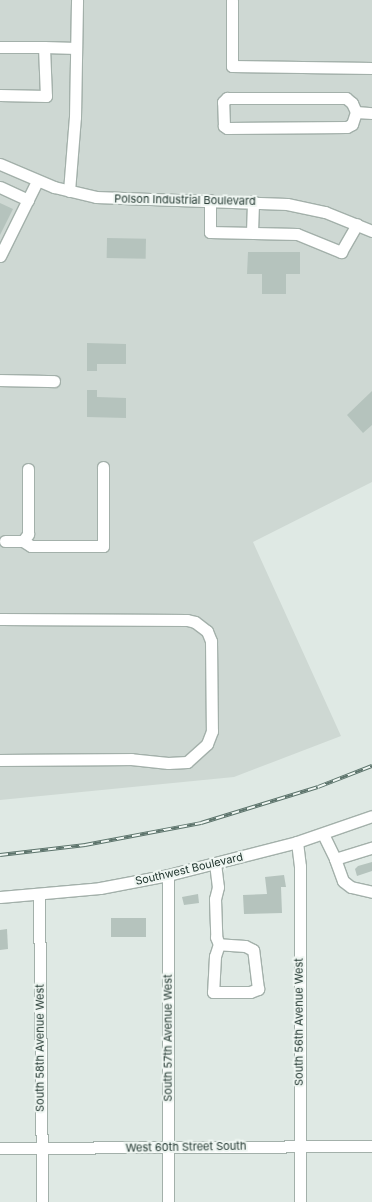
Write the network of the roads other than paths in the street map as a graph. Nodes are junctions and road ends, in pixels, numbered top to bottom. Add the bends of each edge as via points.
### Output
1 (77, 0) edge
2 (232, 0) edge
3 (0, 47) edge
4 (44, 47) junction
5 (76, 48) junction
6 (372, 68) edge
7 (0, 95) edge
8 (356, 112) junction
9 (372, 113) edge
10 (0, 164) edge
11 (37, 182) junction
12 (0, 187) edge
13 (69, 191) junction
14 (28, 200) junction
15 (210, 200) junction
16 (253, 201) junction
17 (357, 224) junction
18 (371, 228) edge
19 (252, 232) junction
20 (0, 256) edge
21 (0, 380) edge
22 (54, 381) dead end
23 (103, 467) dead end
24 (28, 469) dead end
25 (22, 541) junction
26 (2, 542) edge
27 (0, 619) edge
28 (0, 760) edge
29 (372, 816) edge
30 (323, 834) junction
31 (297, 842) junction
32 (372, 848) edge
33 (335, 859) junction
34 (215, 863) junction
35 (168, 875) junction
36 (372, 892) edge
37 (39, 894) junction
38 (0, 897) edge
39 (219, 944) junction
40 (299, 1146) junction
41 (372, 1146) edge
42 (0, 1148) edge
43 (41, 1148) junction
44 (168, 1148) junction
45 (42, 1202) edge
46 (168, 1202) edge
47 (300, 1202) edge

1 - 5 street
2 - 6 street via 232,66
3 - 4 street
4 - 5 street
4 - 7 street via 46,96
5 - 13 street via 75,117
8 - 8 street via 346,98 227,98 223,102 224,126 227,128 347,127 352,124
8 - 9 street
10 - 11 street, Polson Industrial Boulevard
11 - 13 street, Polson Industrial Boulevard
11 - 14 street
12 - 14 street
13 - 15 street, Polson Industrial Boulevard via 113,199
14 - 20 street
15 - 16 street, Polson Industrial Boulevard
15 - 19 street via 210,232
16 - 17 street, Polson Industrial Boulevard via 304,207
16 - 19 street
17 - 18 street, Polson Industrial Boulevard
17 - 19 street via 341,252 297,234
21 - 22 street
23 - 25 street via 103,546 31,546
24 - 25 street via 28,534
25 - 26 street
27 - 28 street via 195,622 207,631 211,641 212,731 207,744 186,762 131,759
29 - 30 street, Southwest Boulevard
30 - 31 street, Southwest Boulevard
30 - 33 street
31 - 34 street, Southwest Boulevard
31 - 40 street, South 56th Avenue West via 300,866
32 - 33 street
33 - 36 street via 342,881 351,887
34 - 35 street, Southwest Boulevard
34 - 39 street via 218,887 215,899 215,929
35 - 37 street, Southwest Boulevard via 100,888
35 - 44 street, South 57th Avenue West
37 - 38 street, Southwest Boulevard
37 - 43 street, South 58th Avenue West
39 - 39 street via 215,956 212,992 250,992 258,989 254,950 245,946
40 - 41 street, West 60th Street South
40 - 44 street, West 60th Street South
40 - 47 street, South 56th Avenue West
42 - 43 street, West 60th Street South
43 - 44 street, West 60th Street South
43 - 45 street, South 58th Avenue West
44 - 46 street, South 57th Avenue West

